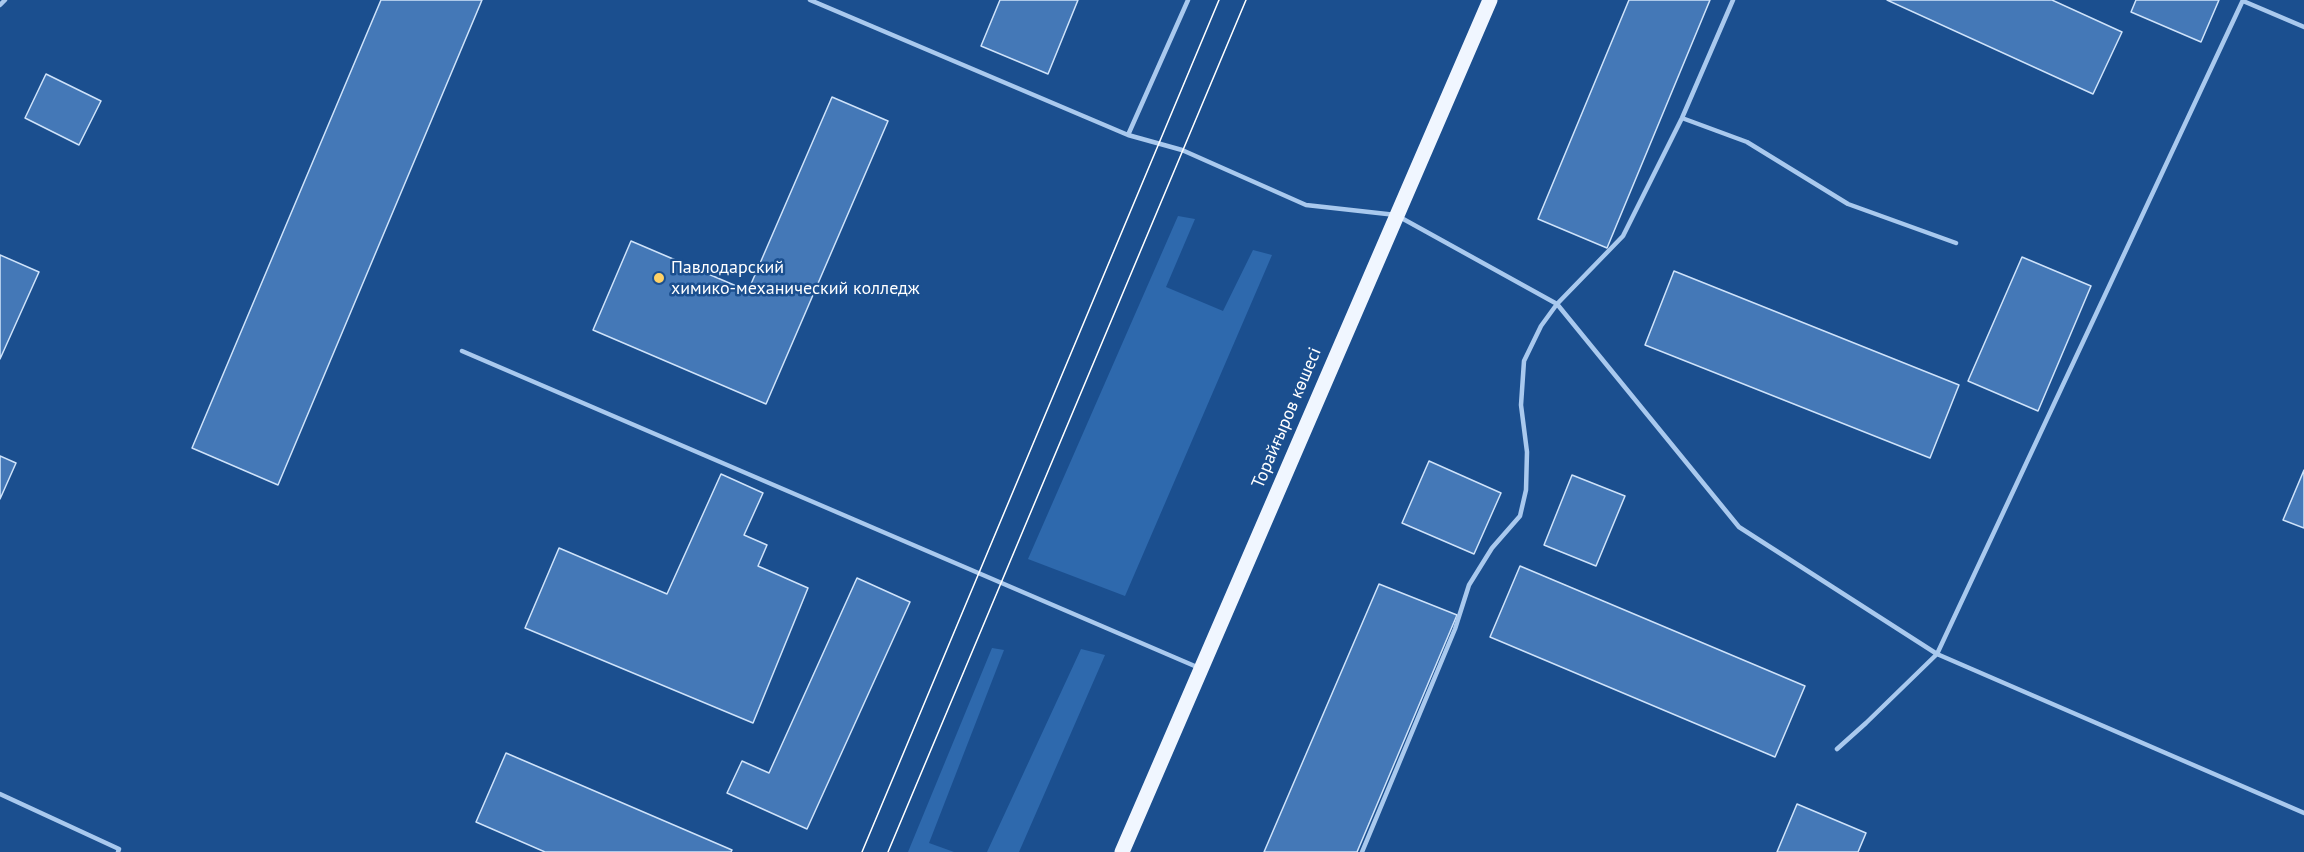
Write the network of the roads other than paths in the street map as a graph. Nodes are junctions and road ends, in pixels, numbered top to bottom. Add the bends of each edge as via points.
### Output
1 (5, 0) edge
2 (810, 0) edge
3 (1188, 0) edge
4 (1490, 0) edge
5 (1733, 0) edge
6 (2243, 0) edge
7 (0, 5) edge
8 (2304, 27) edge
9 (1682, 118) junction
10 (1128, 135) junction
11 (1396, 215) junction
12 (1956, 243) dead end
13 (1557, 304) junction
14 (462, 351) dead end
15 (1937, 654) junction
16 (1200, 668) junction
17 (1836, 748) dead end
18 (0, 794) edge
19 (2304, 813) edge
20 (118, 852) edge
21 (1122, 852) edge
22 (1362, 852) edge

1 - 7 lane
2 - 10 lane
3 - 10 lane
4 - 11 main road, Торайғыров көшесі
5 - 9 lane
6 - 8 lane
6 - 15 lane
9 - 12 lane via 1747,142 1848,204
9 - 13 lane via 1623,236
10 - 11 lane via 1182,150 1306,205
11 - 13 lane
11 - 16 main road, Торайғыров көшесі
13 - 15 lane via 1739,527
13 - 22 lane via 1524,361 1521,405 1527,461 1520,516 1492,548 1469,585 1455,629
14 - 16 lane
15 - 17 lane
15 - 19 lane
16 - 21 main road, Торайғыров көшесі
18 - 20 lane via 119,849

